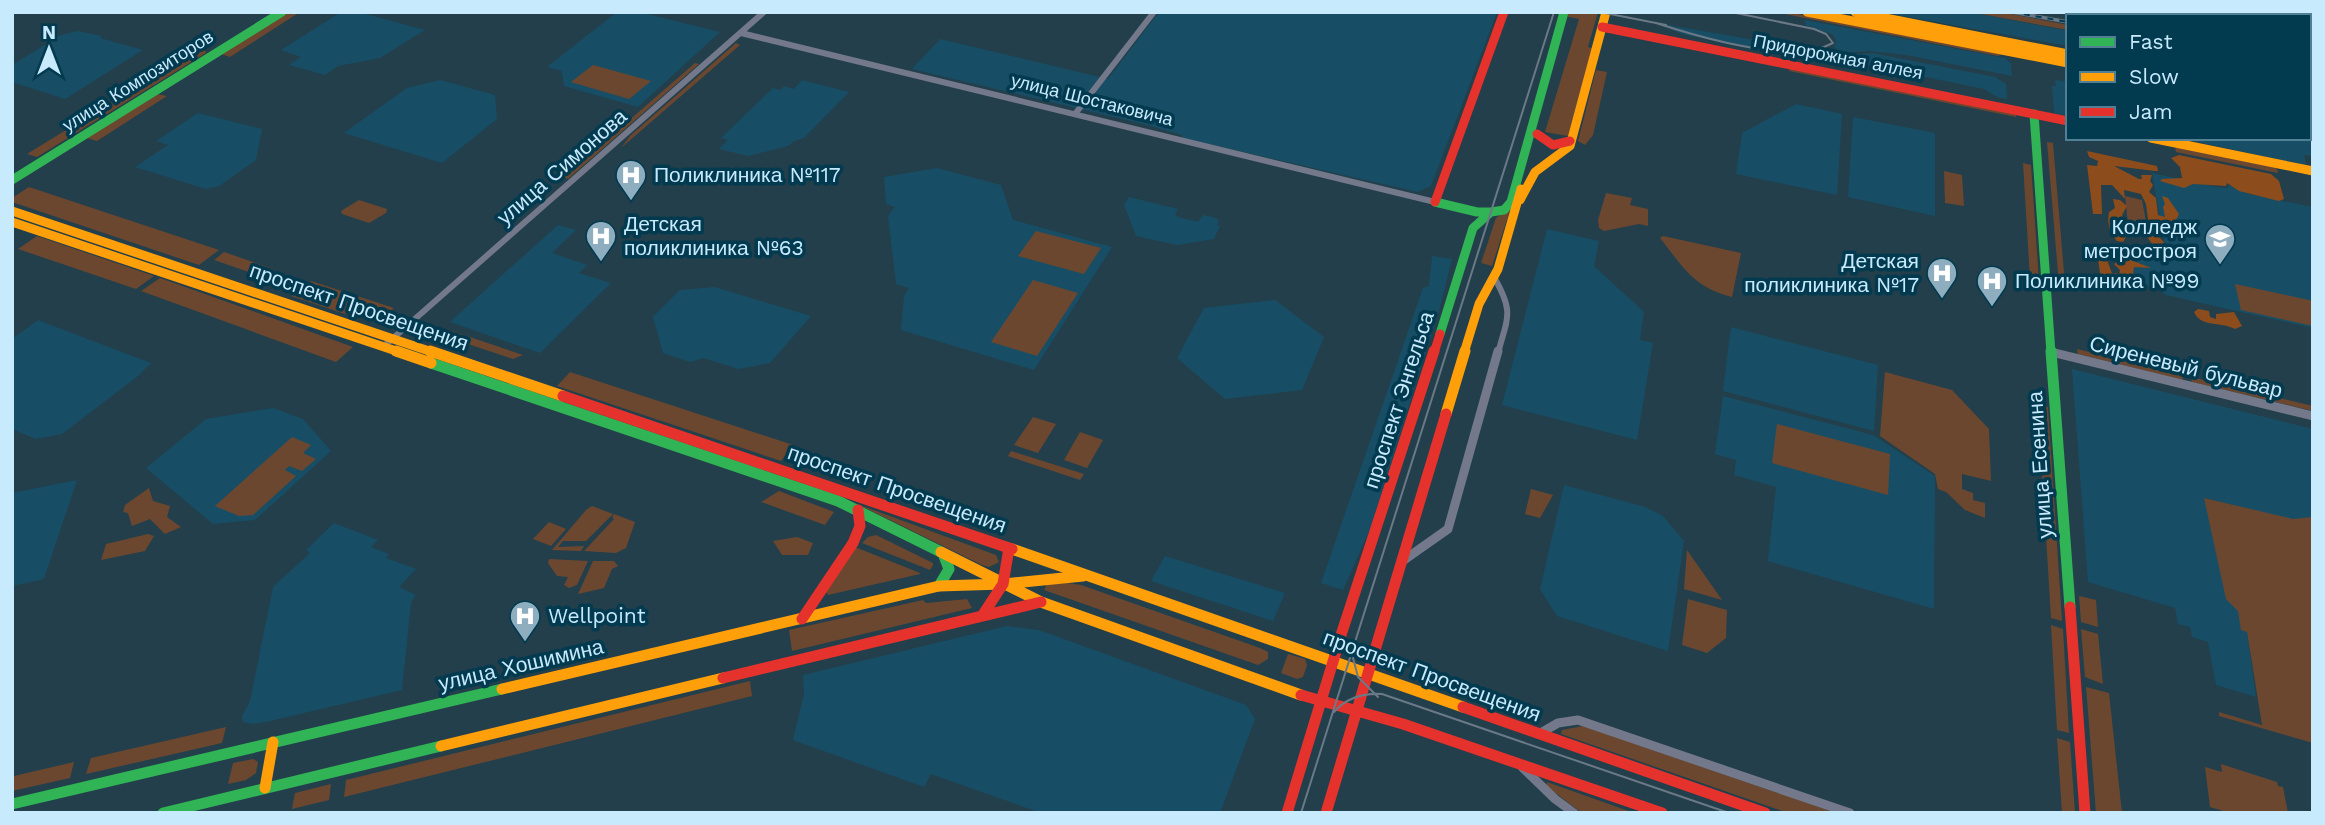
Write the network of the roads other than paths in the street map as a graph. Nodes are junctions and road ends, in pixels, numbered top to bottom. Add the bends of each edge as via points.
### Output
1 (276, 12) edge
2 (282, 12) edge
3 (764, 12) edge
4 (1154, 12) edge
5 (1504, 12) edge
6 (1606, 12) edge
7 (1807, 12) edge
8 (1855, 12) edge
9 (1567, 15) edge
10 (1602, 27) junction
11 (741, 33) junction
12 (2066, 54) edge
13 (2066, 62) edge
14 (1075, 114) junction
15 (2034, 114) junction
16 (2066, 121) edge
17 (1537, 134) junction
18 (1572, 139) junction
19 (2161, 140) edge
20 (2313, 171) edge
21 (12, 179) edge
22 (1434, 202) junction
23 (1519, 203) junction
24 (12, 211) edge
25 (1491, 212) junction
26 (12, 222) edge
27 (1473, 228) junction
28 (1494, 277) junction
29 (393, 339) junction
30 (383, 348) junction
31 (2051, 352) junction
32 (2313, 416) edge
33 (858, 510) junction
34 (1009, 548) junction
35 (944, 556) junction
36 (1402, 562) junction
37 (1089, 576) junction
38 (1042, 580) junction
39 (1003, 584) junction
40 (939, 586) junction
41 (1041, 602) junction
42 (982, 616) junction
43 (802, 619) junction
44 (1332, 660) junction
45 (1369, 673) junction
46 (1318, 701) junction
47 (1357, 710) junction
48 (1538, 735) junction
49 (273, 742) junction
50 (1517, 762) junction
51 (265, 788) junction
52 (12, 804) edge
53 (163, 813) edge
54 (1287, 813) edge
55 (1326, 813) edge
56 (1574, 813) edge
57 (1662, 813) edge
58 (1765, 813) edge
59 (1850, 813) edge
60 (2085, 813) edge

1 - 21 main road, улица Композиторов
2 - 21 main road, улица Композиторов
3 - 11 street, улица Симонова
4 - 14 street
5 - 22 main road
6 - 10 main road
7 - 13 main road
8 - 12 main road
9 - 17 main road
9 - 25 main road via 1510,202 1504,210
10 - 15 main road, Придорожная аллея
10 - 18 main road
11 - 14 street, улица Шостаковича
11 - 29 street, улица Симонова
14 - 22 street, улица Шостаковича
15 - 16 main road, Придорожная аллея
15 - 31 main road, улица Есенина
17 - 18 main road via 1553,145
17 - 23 main road
18 - 23 main road via 1567,149 1532,175
19 - 20 main road
22 - 25 main road, улица Шостаковича
22 - 27 main road, улица Шостаковича via 1464,214
23 - 28 main road
24 - 29 main road, проспект Просвещения
25 - 27 main road
26 - 30 main road, проспект Просвещения
27 - 44 main road, проспект Энгельса
28 - 36 main road via 1479,304
28 - 36 street via 1507,299 1509,313 1448,529
29 - 30 street, улица Симонова
29 - 34 main road, проспект Просвещения
30 - 33 main road, проспект Просвещения
31 - 32 street, Сиреневый бульвар
31 - 60 main road, улица Есенина
33 - 35 main road, проспект Просвещения
33 - 43 main road via 860,526 853,543
34 - 37 main road, проспект Просвещения
34 - 39 main road
35 - 39 main road, проспект Просвещения
35 - 40 main road via 950,569
36 - 45 main road
37 - 38 main road, улица Хошимина
37 - 44 main road, проспект Просвещения
38 - 39 main road, улица Хошимина
38 - 41 main road via 1037,585
39 - 40 main road, улица Хошимина
39 - 41 main road, проспект Просвещения
39 - 42 main road
40 - 43 main road, улица Хошимина
41 - 42 main road
41 - 46 main road, проспект Просвещения
42 - 51 main road
43 - 49 main road, улица Хошимина
44 - 45 main road, проспект Просвещения
44 - 46 main road, проспект Энгельса
45 - 47 main road
45 - 48 main road, проспект Просвещения
46 - 47 main road, проспект Просвещения
46 - 54 main road, проспект Энгельса
47 - 50 main road, проспект Просвещения
47 - 55 main road
48 - 58 main road, проспект Просвещения
48 - 59 street via 1558,723 1578,720
49 - 51 main road
49 - 52 main road, улица Хошимина
50 - 56 street
50 - 57 main road, проспект Просвещения
51 - 53 main road

